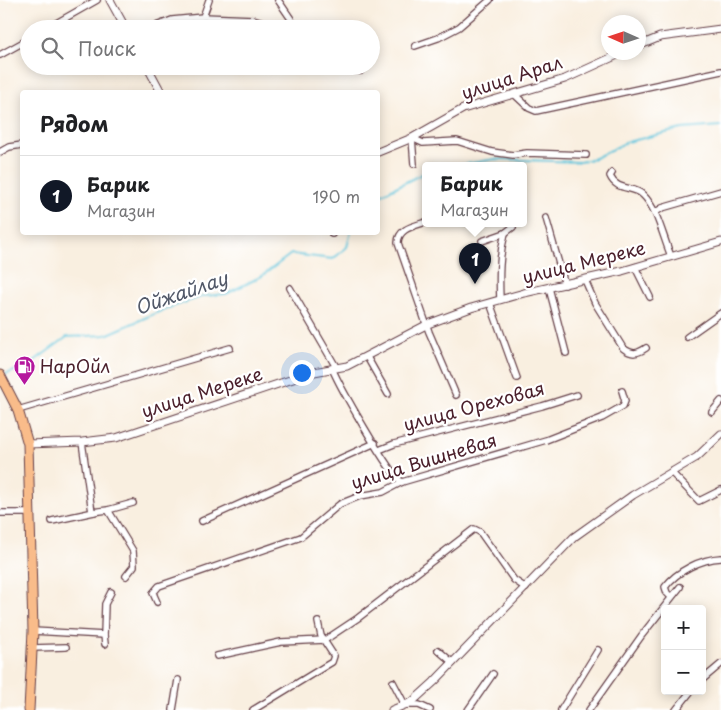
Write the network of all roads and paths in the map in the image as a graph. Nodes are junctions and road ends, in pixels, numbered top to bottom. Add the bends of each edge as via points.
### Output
1 (97, 0) edge
2 (110, 0) edge
3 (209, 0) edge
4 (278, 0) edge
5 (490, 0) edge
6 (203, 18) junction
7 (62, 20) edge
8 (121, 20) edge
9 (172, 20) edge
10 (258, 20) edge
11 (290, 20) edge
12 (721, 30) edge
13 (646, 43) edge
14 (20, 44) edge
15 (415, 46) dead end
16 (0, 55) edge
17 (607, 60) edge
18 (721, 71) edge
19 (152, 75) edge
20 (159, 90) edge
21 (514, 94) junction
22 (412, 138) junction
23 (20, 145) edge
24 (380, 151) edge
25 (0, 152) edge
26 (586, 155) dead end
27 (414, 164) dead end
28 (612, 173) dead end
29 (721, 191) edge
30 (656, 212) junction
31 (546, 218) dead end
32 (422, 224) edge
33 (514, 227) dead end
34 (505, 233) junction
35 (490, 238) junction
36 (482, 241) dead end
37 (721, 242) edge
38 (500, 252) junction
39 (671, 256) junction
40 (635, 267) junction
41 (585, 280) junction
42 (565, 285) junction
43 (290, 288) dead end
44 (549, 288) junction
45 (650, 297) dead end
46 (500, 300) junction
47 (490, 303) junction
48 (721, 313) edge
49 (428, 324) junction
50 (687, 337) dead end
51 (230, 348) dead end
52 (646, 348) dead end
53 (566, 353) dead end
54 (367, 357) junction
55 (334, 367) junction
56 (0, 375) edge
57 (517, 378) dead end
58 (622, 391) dead end
59 (388, 394) dead end
60 (577, 395) dead end
61 (456, 396) dead end
62 (721, 401) edge
63 (18, 410) junction
64 (712, 412) dead end
65 (721, 434) edge
66 (82, 442) junction
67 (375, 443) junction
68 (28, 444) junction
69 (379, 450) junction
70 (671, 472) junction
71 (402, 482) junction
72 (721, 490) edge
73 (133, 502) dead end
74 (108, 510) junction
75 (91, 512) junction
76 (31, 513) junction
77 (0, 514) edge
78 (52, 521) dead end
79 (202, 521) dead end
80 (721, 558) edge
81 (126, 576) dead end
82 (680, 587) dead end
83 (526, 588) junction
84 (111, 592) dead end
85 (671, 597) junction
86 (157, 602) dead end
87 (318, 622) dead end
88 (33, 631) junction
89 (104, 634) junction
90 (324, 640) junction
91 (105, 644) dead end
92 (66, 647) dead end
93 (32, 648) junction
94 (438, 650) dead end
95 (598, 650) dead end
96 (217, 656) dead end
97 (453, 663) junction
98 (721, 664) edge
99 (493, 674) dead end
100 (706, 677) edge
101 (178, 680) dead end
102 (393, 682) dead end
103 (688, 695) edge
104 (406, 705) junction
105 (30, 710) edge
106 (173, 710) edge
107 (253, 710) edge
108 (392, 710) edge
109 (430, 710) edge
110 (468, 710) edge
111 (561, 710) edge
112 (589, 710) edge
113 (676, 710) edge

1 - 7 street
2 - 8 street
3 - 6 street
4 - 11 street
5 - 15 street via 459,27
6 - 9 street
6 - 10 street
12 - 13 street via 660,37
14 - 16 street
17 - 21 street, улица Арал via 565,79
18 - 21 street via 536,111
19 - 20 street
21 - 22 street, улица Арал via 463,109
22 - 24 street, улица Арал
22 - 26 street via 423,143 457,141 513,155
22 - 27 street
23 - 25 street
28 - 30 street via 610,176 615,184 639,191
29 - 30 street
30 - 39 street
31 - 42 street
32 - 49 street via 403,231 398,243
33 - 34 street
34 - 35 street
34 - 38 street
35 - 36 street
35 - 38 street via 500,242
37 - 39 street, улица Мереке
38 - 46 street
39 - 40 street, улица Мереке
40 - 41 street, улица Мереке
40 - 45 street
41 - 42 street, улица Мереке
41 - 52 street via 594,303 623,348 630,354
42 - 44 street, улица Мереке
43 - 55 street
44 - 46 street, улица Мереке
44 - 53 street
46 - 47 street, улица Мереке
47 - 49 street, улица Мереке
47 - 57 street
48 - 50 street
49 - 54 street, улица Мереке
49 - 61 street
51 - 63 street
54 - 55 street, улица Мереке via 347,366
54 - 59 street
55 - 66 street, улица Мереке via 116,438
55 - 67 street
56 - 63 main road
58 - 71 street, улица Вишневая via 623,406 602,418 546,440
60 - 69 street, улица Ореховая
62 - 64 street
63 - 68 main road
65 - 70 street via 697,457
66 - 68 street, улица Мереке
66 - 75 street
67 - 69 street
67 - 79 street
68 - 76 main road
69 - 71 street via 396,478
70 - 72 street via 699,501
70 - 83 street via 574,537
71 - 86 street, улица Вишневая via 382,492 340,504 301,537 159,586 153,593
73 - 74 street
74 - 75 street
74 - 81 street via 132,551 134,566
75 - 78 street
76 - 77 street
76 - 88 main road
80 - 85 street via 702,562 671,580 666,587
82 - 85 street
83 - 90 street via 514,580 480,532 474,529 358,618
83 - 97 street
84 - 89 street via 105,604
85 - 112 street
87 - 90 street
88 - 89 street
88 - 93 main road
89 - 91 street
90 - 96 street via 281,642
90 - 107 street via 334,656 332,662
92 - 93 street
93 - 105 main road
94 - 97 street
95 - 111 street
97 - 104 street
98 - 100 street
99 - 110 street
101 - 106 street
102 - 104 street
103 - 113 street
104 - 108 street
104 - 109 street via 419,705

